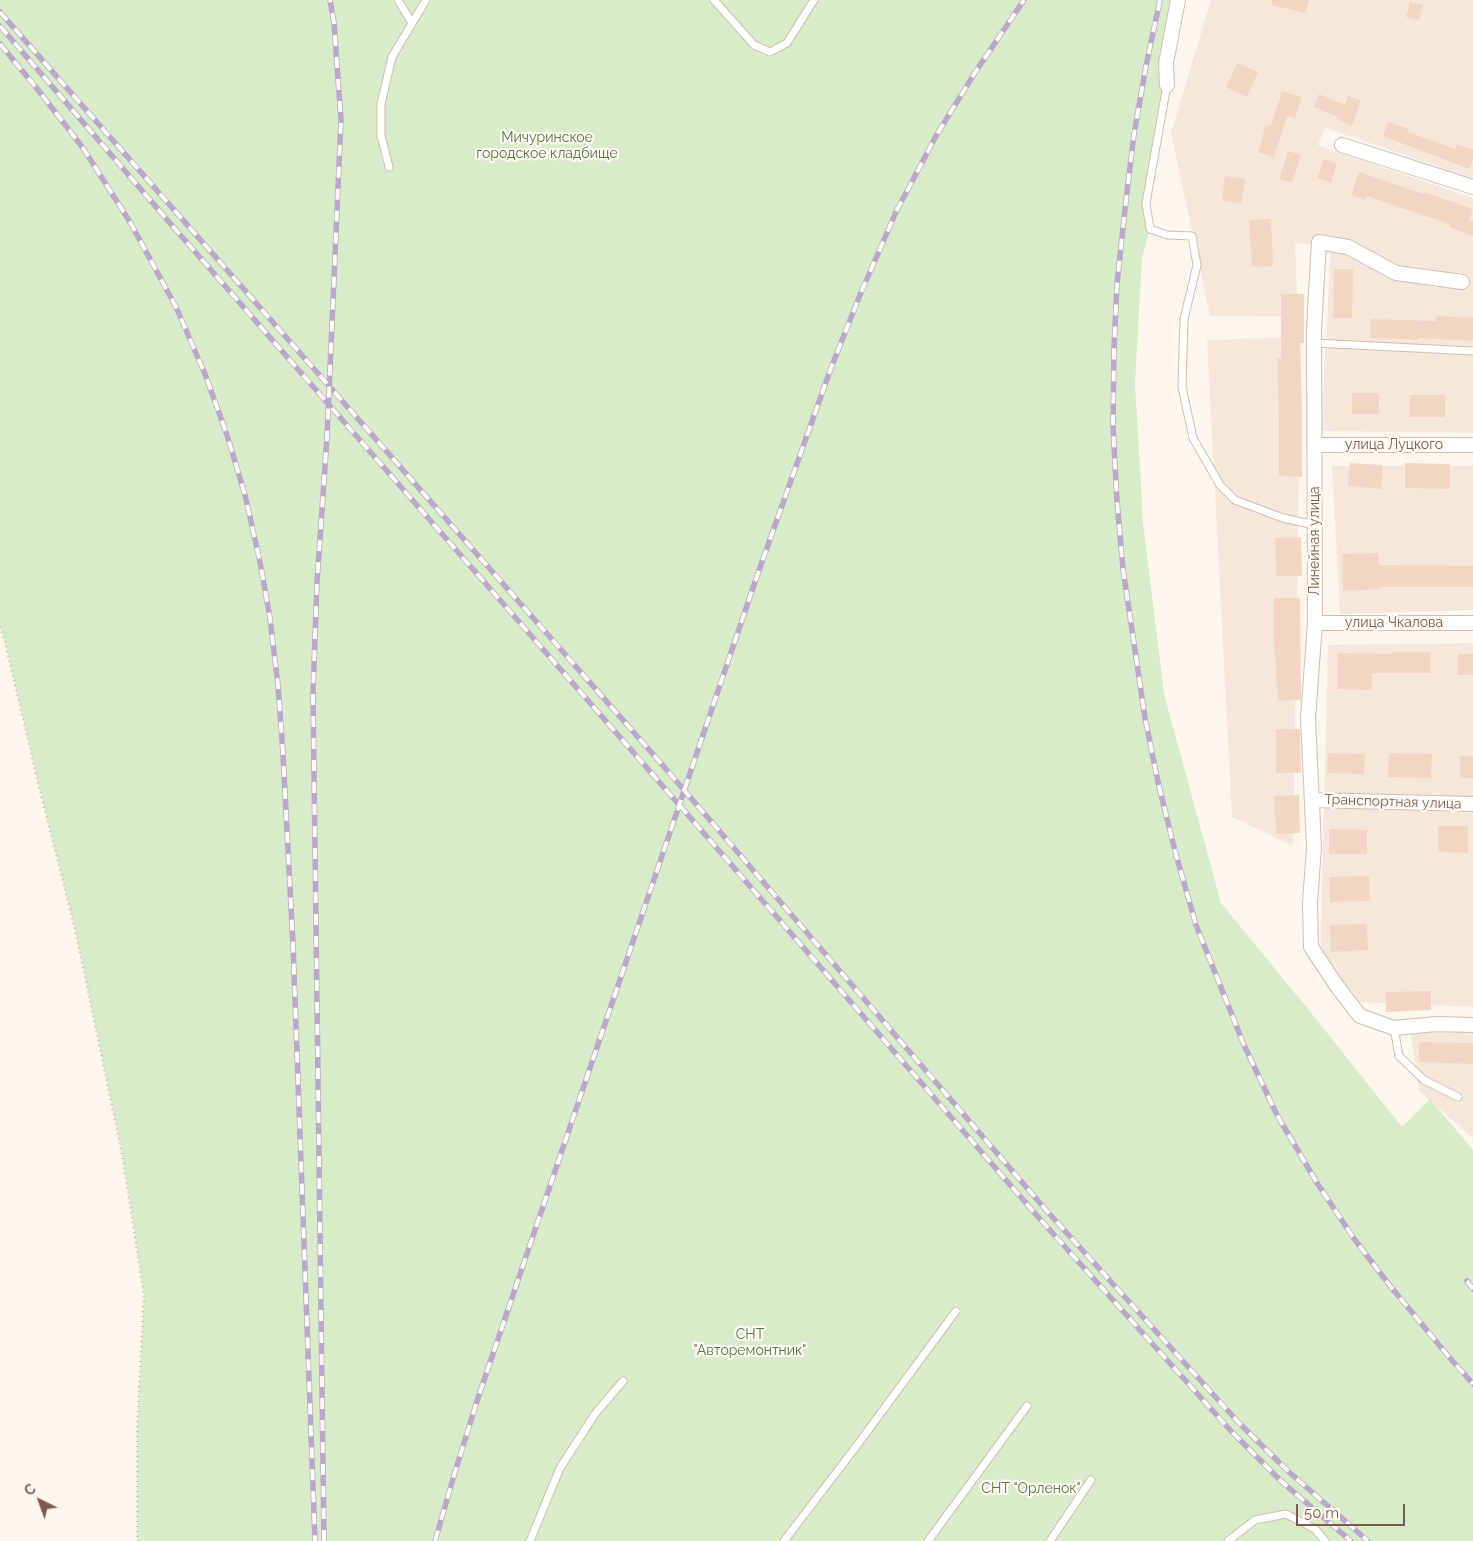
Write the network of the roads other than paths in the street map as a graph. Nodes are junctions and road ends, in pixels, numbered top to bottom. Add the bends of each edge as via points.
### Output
1 (398, 0) edge
2 (426, 0) edge
3 (714, 0) edge
4 (814, 0) edge
5 (1178, 0) edge
6 (412, 24) junction
7 (1167, 85) joint
8 (1342, 145) dead end
9 (389, 168) dead end
10 (1473, 187) edge
11 (1462, 282) dead end
12 (1314, 343) junction
13 (1473, 352) edge
14 (1315, 445) junction
15 (1473, 445) edge
16 (1315, 525) junction
17 (1316, 623) junction
18 (1473, 623) edge
19 (1312, 800) junction
20 (1473, 804) edge
21 (1473, 1025) edge
22 (1394, 1028) junction
23 (1458, 1097) dead end
24 (956, 1311) dead end
25 (623, 1381) dead end
26 (1026, 1406) dead end
27 (1091, 1480) dead end
28 (530, 1541) edge
29 (784, 1541) edge
30 (928, 1541) edge
31 (1050, 1541) edge
32 (1228, 1541) edge
33 (1325, 1541) edge

1 - 6 lane
2 - 6 lane
3 - 4 lane via 754,45 770,52 787,42
5 - 7 street via 1166,63
6 - 9 lane via 392,57 381,104 382,136
7 - 16 lane via 1146,203 1150,229 1166,235 1192,236 1197,264 1184,319 1182,387 1193,438 1220,485 1236,500 1283,518
8 - 10 street
11 - 12 street, Линейная улица via 1396,273 1348,247 1319,242
12 - 13 lane
12 - 14 street, Линейная улица
14 - 15 street, улица Луцкого
14 - 16 street, Линейная улица
16 - 17 street, Линейная улица
17 - 18 street, улица Чкалова
17 - 19 street, Линейная улица via 1308,718
19 - 20 street, Транспортная улица
19 - 22 street, Линейная улица via 1311,947 1360,1016
21 - 22 street
22 - 23 lane via 1399,1056 1424,1080
24 - 29 lane
25 - 28 lane via 595,1414 560,1468
26 - 30 lane
27 - 31 lane
32 - 33 lane via 1255,1520 1286,1514 1315,1529

